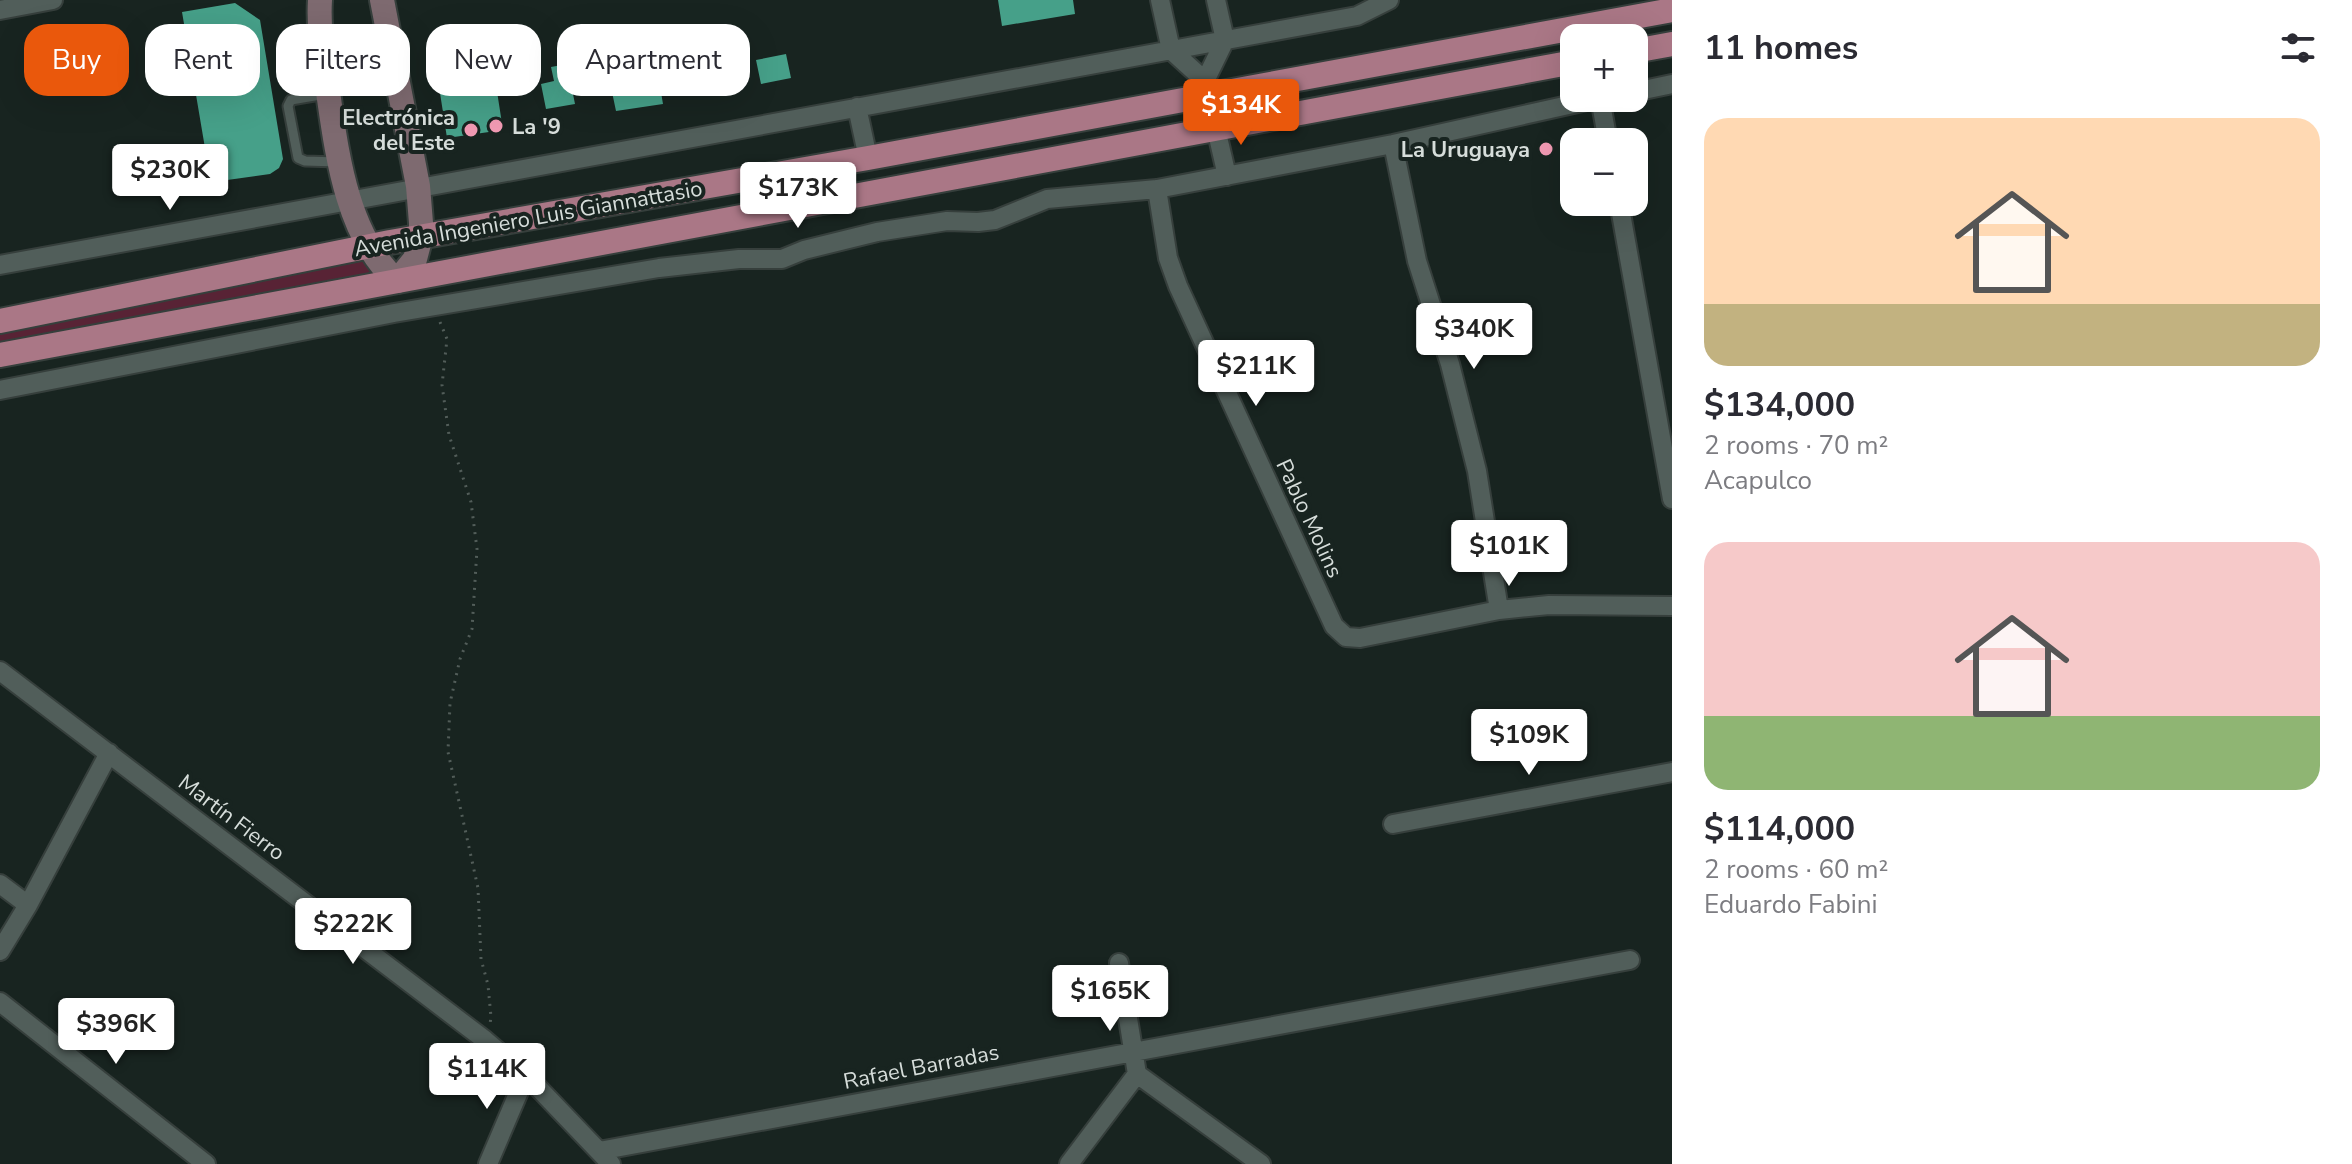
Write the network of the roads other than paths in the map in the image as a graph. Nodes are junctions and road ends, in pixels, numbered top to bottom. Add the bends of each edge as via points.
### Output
1 (53, 0) edge
2 (320, 0) edge
3 (382, 0) edge
4 (1160, 0) edge
5 (1216, 0) edge
6 (1389, 0) edge
7 (0, 10) edge
8 (1672, 10) edge
9 (318, 24) edge
10 (1225, 40) junction
11 (1672, 44) edge
12 (1648, 48) edge
13 (1171, 50) junction
14 (1560, 65) edge
15 (1672, 84) edge
16 (1206, 88) junction
17 (1648, 89) edge
18 (316, 96) edge
19 (328, 96) edge
20 (857, 107) junction
21 (1560, 107) edge
22 (1215, 128) junction
23 (1393, 144) junction
24 (868, 158) junction
25 (338, 162) junction
26 (1227, 176) junction
27 (418, 186) junction
28 (1157, 189) junction
29 (348, 199) junction
30 (1621, 216) edge
31 (421, 236) junction
32 (370, 246) junction
33 (0, 265) edge
34 (397, 281) junction
35 (394, 313) junction
36 (0, 321) edge
37 (0, 355) edge
38 (0, 390) edge
39 (1672, 499) edge
40 (1672, 606) edge
41 (1499, 610) junction
42 (0, 671) edge
43 (109, 753) junction
44 (1672, 772) edge
45 (1393, 824) dead end
46 (0, 884) edge
47 (28, 905) junction
48 (0, 951) edge
49 (1630, 960) dead end
50 (1119, 963) dead end
51 (0, 1002) edge
52 (1132, 1050) junction
53 (1137, 1074) junction
54 (526, 1075) junction
55 (605, 1158) edge
56 (206, 1164) edge
57 (488, 1164) edge
58 (1069, 1164) edge
59 (1261, 1164) edge

1 - 7 street
2 - 9 street
3 - 27 street
4 - 13 street
5 - 10 street
6 - 10 street via 1357,16
8 - 16 main road, Avenida Ingeniero Luis Giannattasio
10 - 13 street
10 - 16 street
11 - 12 main road
13 - 16 street
13 - 20 street
14 - 22 main road, Avenida Ingeniero Luis Giannattasio
15 - 17 street
16 - 22 street
16 - 24 main road, Avenida Ingeniero Luis Giannattasio
18 - 25 lane via 291,100 288,106 298,158
19 - 25 street
20 - 24 street
20 - 27 street
21 - 23 street
22 - 26 street
22 - 34 main road, Avenida Ingeniero Luis Giannattasio
23 - 26 street
23 - 41 street via 1417,261 1477,471
24 - 31 main road, Avenida Ingeniero Luis Giannattasio
25 - 29 street
26 - 28 street
27 - 29 street
27 - 31 street
28 - 35 street via 1047,199 995,220 877,232 782,259 659,268
28 - 41 street, Pablo Molins via 1178,286 1334,626 1346,637 1360,638
29 - 32 street
29 - 33 street
30 - 39 street
31 - 32 main road, Avenida Ingeniero Luis Giannattasio
31 - 34 street via 415,259
32 - 34 street
32 - 36 main road, Avenida Ingeniero Luis Giannattasio
34 - 35 street
34 - 37 main road, Avenida Ingeniero Luis Giannattasio
35 - 38 street
40 - 41 street
42 - 43 street, Martín Fierro
43 - 47 street
43 - 54 street, Martín Fierro
44 - 45 street
46 - 47 street
47 - 48 street
49 - 52 street, Rafael Barradas
50 - 52 street
51 - 56 street
52 - 53 street
52 - 55 street, Rafael Barradas
53 - 58 street
53 - 59 street
54 - 55 street, Martín Fierro
54 - 57 street

